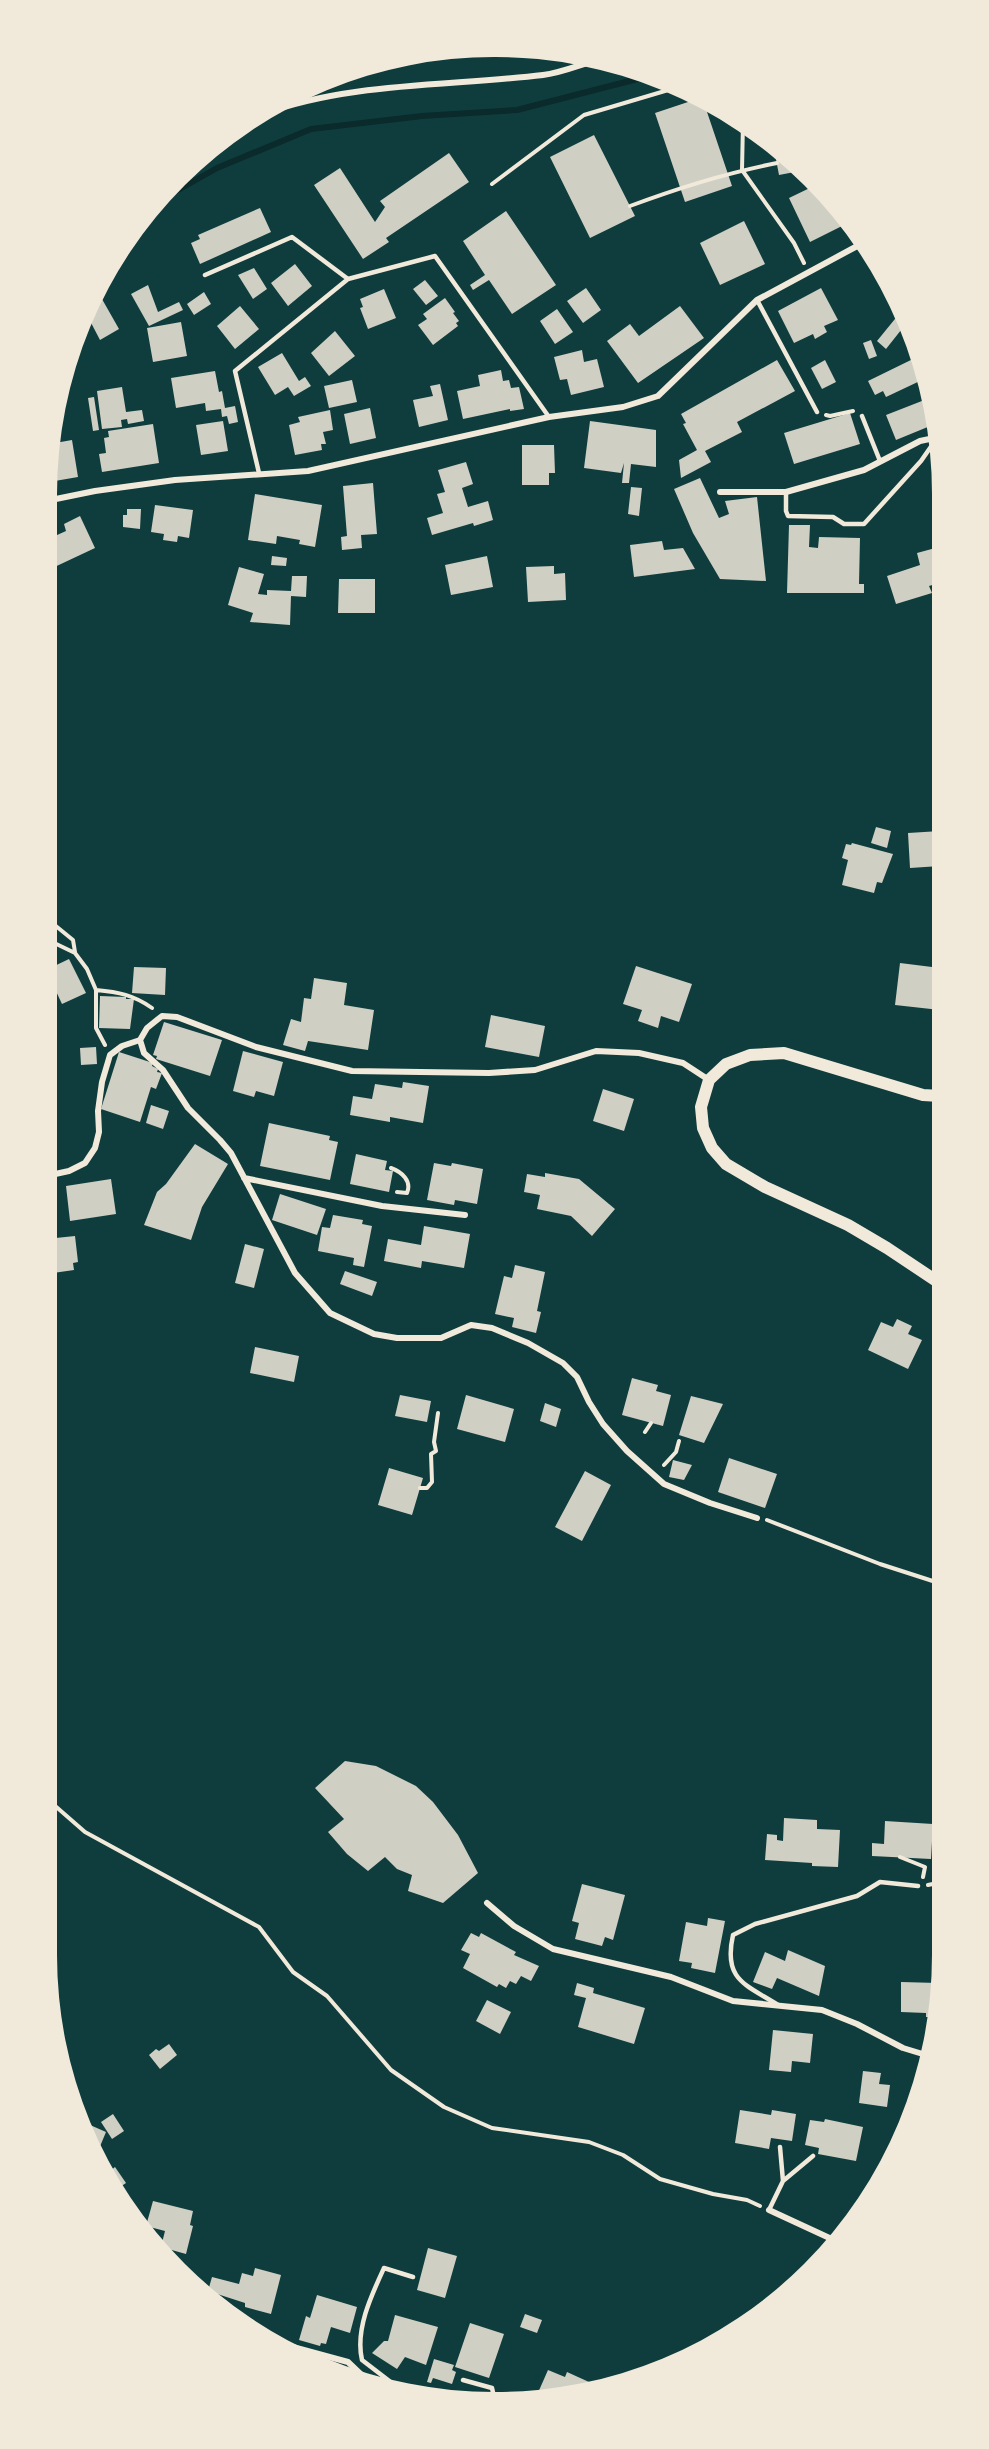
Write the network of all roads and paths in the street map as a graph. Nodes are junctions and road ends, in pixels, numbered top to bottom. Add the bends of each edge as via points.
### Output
1 (580, 65) edge
2 (665, 91) edge
3 (304, 101) edge
4 (743, 134) edge
5 (777, 163) dead end
6 (742, 170) junction
7 (492, 184) dead end
8 (630, 206) dead end
9 (855, 247) edge
10 (804, 263) dead end
11 (205, 275) dead end
12 (348, 279) junction
13 (758, 300) junction
14 (818, 412) joint
15 (862, 416) joint
16 (549, 417) junction
17 (928, 439) edge
18 (929, 449) edge
19 (880, 461) junction
20 (259, 473) junction
21 (720, 492) dead end
22 (786, 492) junction
23 (57, 499) edge
24 (57, 927) edge
25 (57, 944) edge
26 (75, 953) junction
27 (96, 990) junction
28 (162, 1016) junction
29 (140, 1040) junction
30 (110, 1055) junction
31 (709, 1080) junction
32 (932, 1096) edge
33 (391, 1168) dead end
34 (57, 1174) edge
35 (244, 1178) junction
36 (397, 1192) dead end
37 (465, 1215) dead end
38 (932, 1278) edge
39 (438, 1413) dead end
40 (651, 1423) dead end
41 (645, 1432) dead end
42 (679, 1441) dead end
43 (664, 1465) dead end
44 (420, 1488) dead end
45 (758, 1518) joint
46 (932, 1581) edge
47 (57, 1808) edge
48 (900, 1857) dead end
49 (924, 1876) dead end
50 (918, 1886) dead end
51 (487, 1903) dead end
52 (778, 2005) junction
53 (921, 2053) edge
54 (780, 2147) dead end
55 (813, 2156) dead end
56 (783, 2181) junction
57 (769, 2210) junction
58 (828, 2237) edge
59 (413, 2277) dead end
60 (313, 2352) edge
61 (356, 2370) edge
62 (386, 2378) edge
63 (463, 2380) dead end
64 (493, 2392) edge

1 - 3 street via 546,75 410,86
2 - 7 path via 584,116
4 - 6 path
5 - 6 path
6 - 8 path
6 - 10 path via 795,243
9 - 13 street
11 - 12 lane via 292,237
12 - 16 lane via 435,256
12 - 20 lane via 235,371
13 - 14 lane
13 - 16 street via 658,396 623,407
14 - 15 path via 830,416 852,411
15 - 19 lane
16 - 20 street via 308,471
17 - 19 street
18 - 22 lane via 864,524 844,524 833,517 788,516
19 - 22 street via 864,470
20 - 23 street via 175,480
21 - 22 street
24 - 26 path via 73,940
25 - 26 path
26 - 27 path
27 - 28 path via 139,998
27 - 30 path via 96,1028
28 - 29 street
28 - 31 street via 177,1017 256,1047 352,1071 535,1070 596,1051 639,1053 682,1064
29 - 30 street
29 - 35 street via 144,1053 163,1070 188,1108 231,1153
30 - 34 street via 102,1082 95,1148 85,1163
31 - 32 main road via 726,1064 750,1055 783,1053
31 - 38 main road via 700,1107 703,1128 712,1148 726,1164 765,1187 848,1225
33 - 36 path via 402,1174 409,1186 407,1193
35 - 37 street via 382,1206
35 - 45 street via 295,1273 330,1313 374,1334 397,1338 441,1338 471,1325 492,1328 528,1344 563,1362 577,1377 603,1424 664,1484
39 - 44 path via 436,1450 431,1454 432,1482 427,1488
40 - 41 path
42 - 43 path via 676,1452
45 - 46 path
47 - 57 path via 85,1832 259,1927 292,1972 327,1996 392,2070 444,2107 492,2128 589,2142 622,2155 660,2179 747,2200
48 - 49 path via 925,1867
50 - 52 lane via 880,1882 857,1896 755,1924 733,1935 730,1967 739,1980
51 - 52 street via 514,1926 553,1949 671,1977 733,2001
52 - 53 street via 822,2010
54 - 56 lane
55 - 56 lane
56 - 57 lane
57 - 58 street
59 - 62 lane via 384,2268 358,2344 362,2360
60 - 61 street via 348,2362
63 - 64 lane via 492,2388

